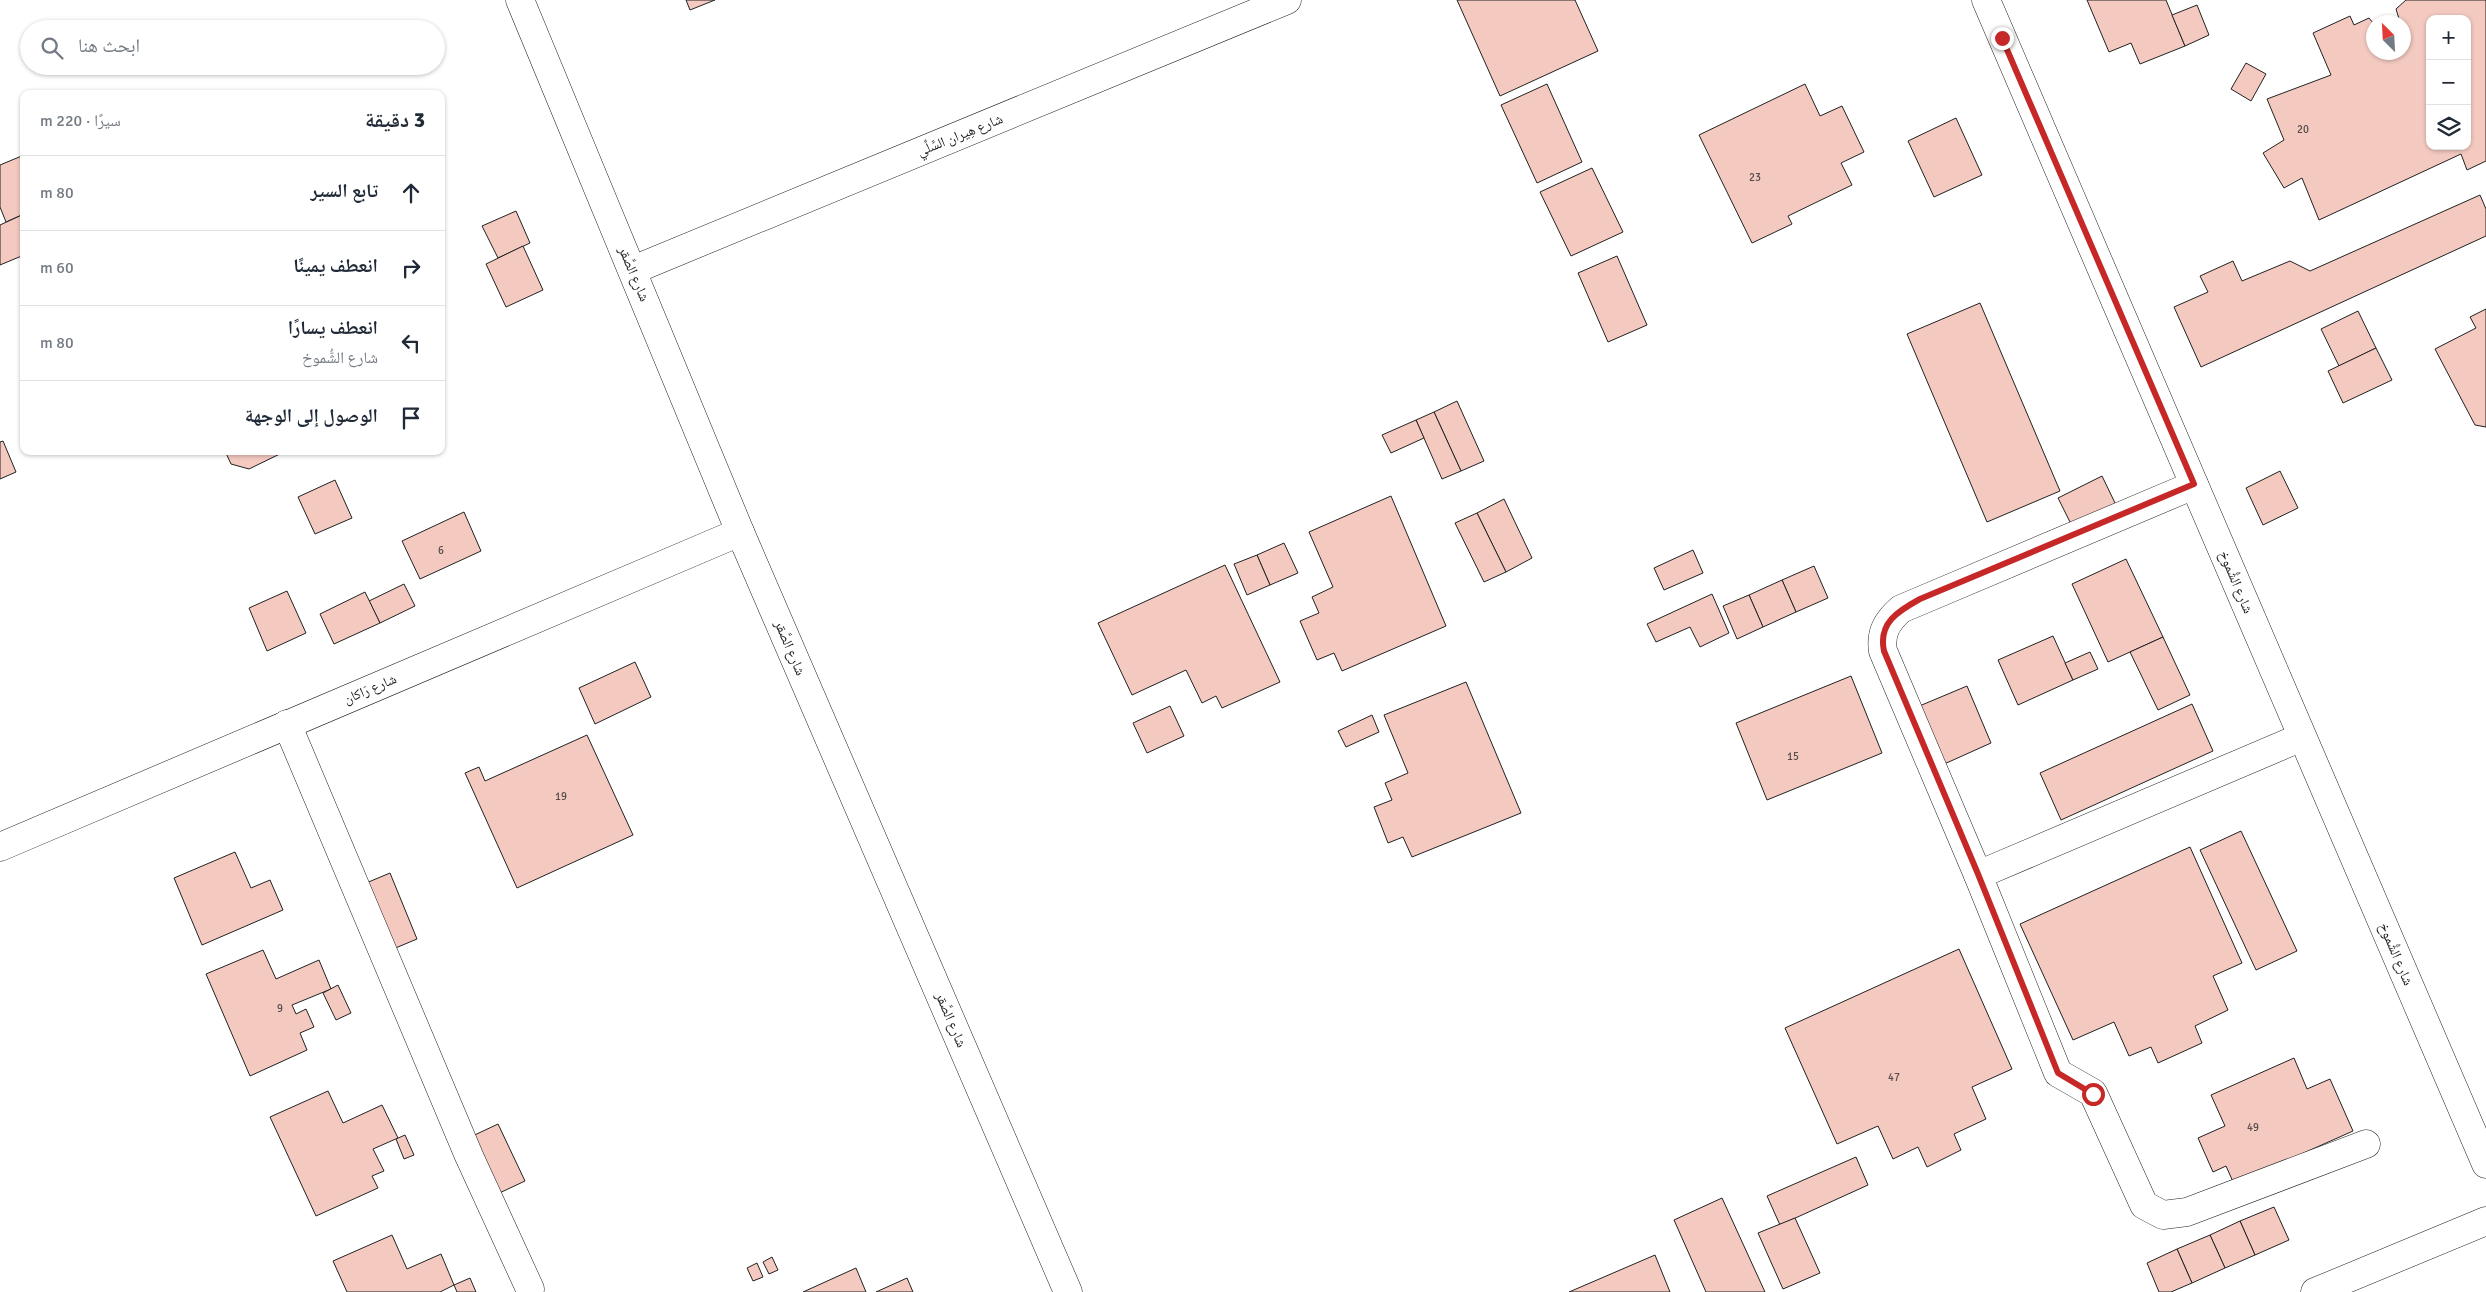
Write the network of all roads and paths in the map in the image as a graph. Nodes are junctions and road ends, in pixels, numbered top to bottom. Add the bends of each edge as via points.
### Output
1 (520, 0) edge
2 (1287, 0) edge
3 (1986, 0) edge
4 (633, 270) junction
5 (2194, 484) junction
6 (740, 532) junction
7 (287, 724) junction
8 (2302, 737) junction
9 (0, 846) edge
10 (1978, 874) junction
11 (2366, 1144) dead end
12 (2486, 1164) edge
13 (2486, 1221) edge
14 (530, 1289) dead end
15 (1068, 1292) edge
16 (2315, 1292) edge

1 - 4 street, شارع الصَّقر
2 - 4 street, شارع هِيران السَّلِّي
3 - 5 street, شارع الشُّموخ
4 - 6 street, شارع الصَّقر
5 - 8 street, شارع الشُّموخ
5 - 10 street via 1920,599 1901,609 1887,624 1882,641 1884,651
6 - 7 street, شارع رَاكان
6 - 15 street, شارع الصَّقر
7 - 9 street, شارع رَاكان
7 - 14 street via 469,1156
8 - 10 street
8 - 12 street, شارع الشُّموخ
10 - 11 street via 2058,1073 2093,1094 2144,1205 2163,1215 2187,1212
13 - 16 street

